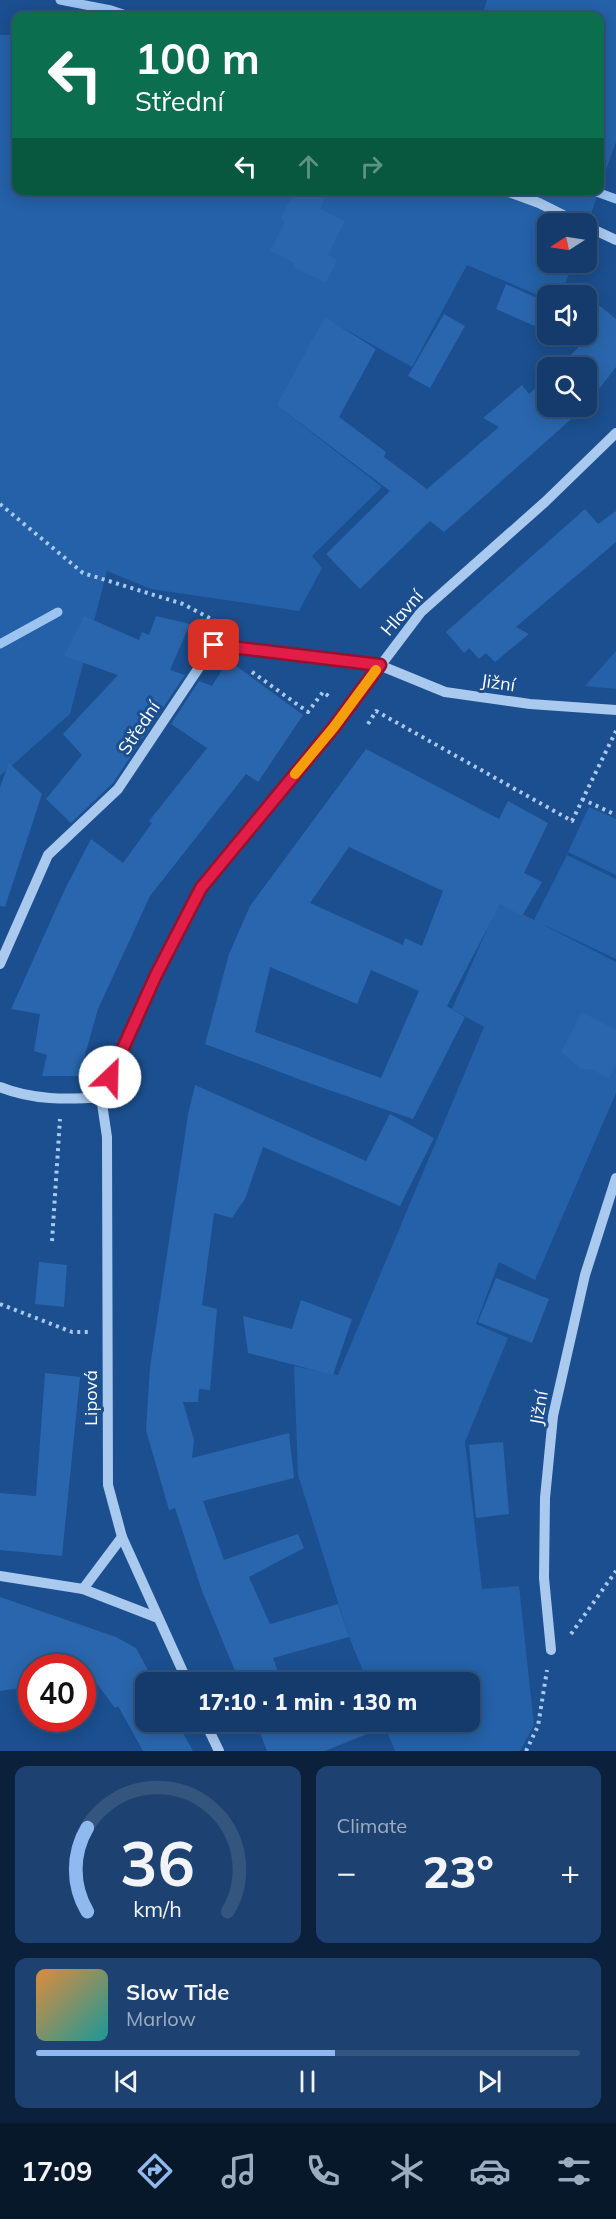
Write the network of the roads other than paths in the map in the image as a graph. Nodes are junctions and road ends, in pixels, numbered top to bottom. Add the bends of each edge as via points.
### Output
1 (516, 195) edge
2 (558, 213) edge
3 (597, 231) edge
4 (616, 240) edge
5 (616, 433) edge
6 (380, 665) junction
7 (616, 710) edge
8 (0, 964) edge
9 (0, 1087) edge
10 (101, 1097) junction
11 (616, 1178) edge
12 (122, 1537) junction
13 (0, 1576) edge
14 (83, 1589) junction
15 (158, 1618) junction
16 (551, 1650) road end
17 (183, 1672) edge
18 (210, 1732) edge
19 (219, 1751) edge

1 - 2 street
3 - 4 street
5 - 6 street, Hlavní via 422,612
6 - 7 street, Jižní via 445,692 530,704
6 - 8 street, Střední via 214,645 118,789 48,855
6 - 10 street, Hlavní via 201,888 156,975
9 - 10 street via 61,1100
10 - 12 street, Lipová via 107,1137 108,1485
11 - 16 street, Jižní via 585,1275 553,1416 545,1498 544,1566
12 - 14 street
12 - 15 street, Lipová
13 - 14 street
14 - 15 street
15 - 17 street, Lipová
18 - 19 street

